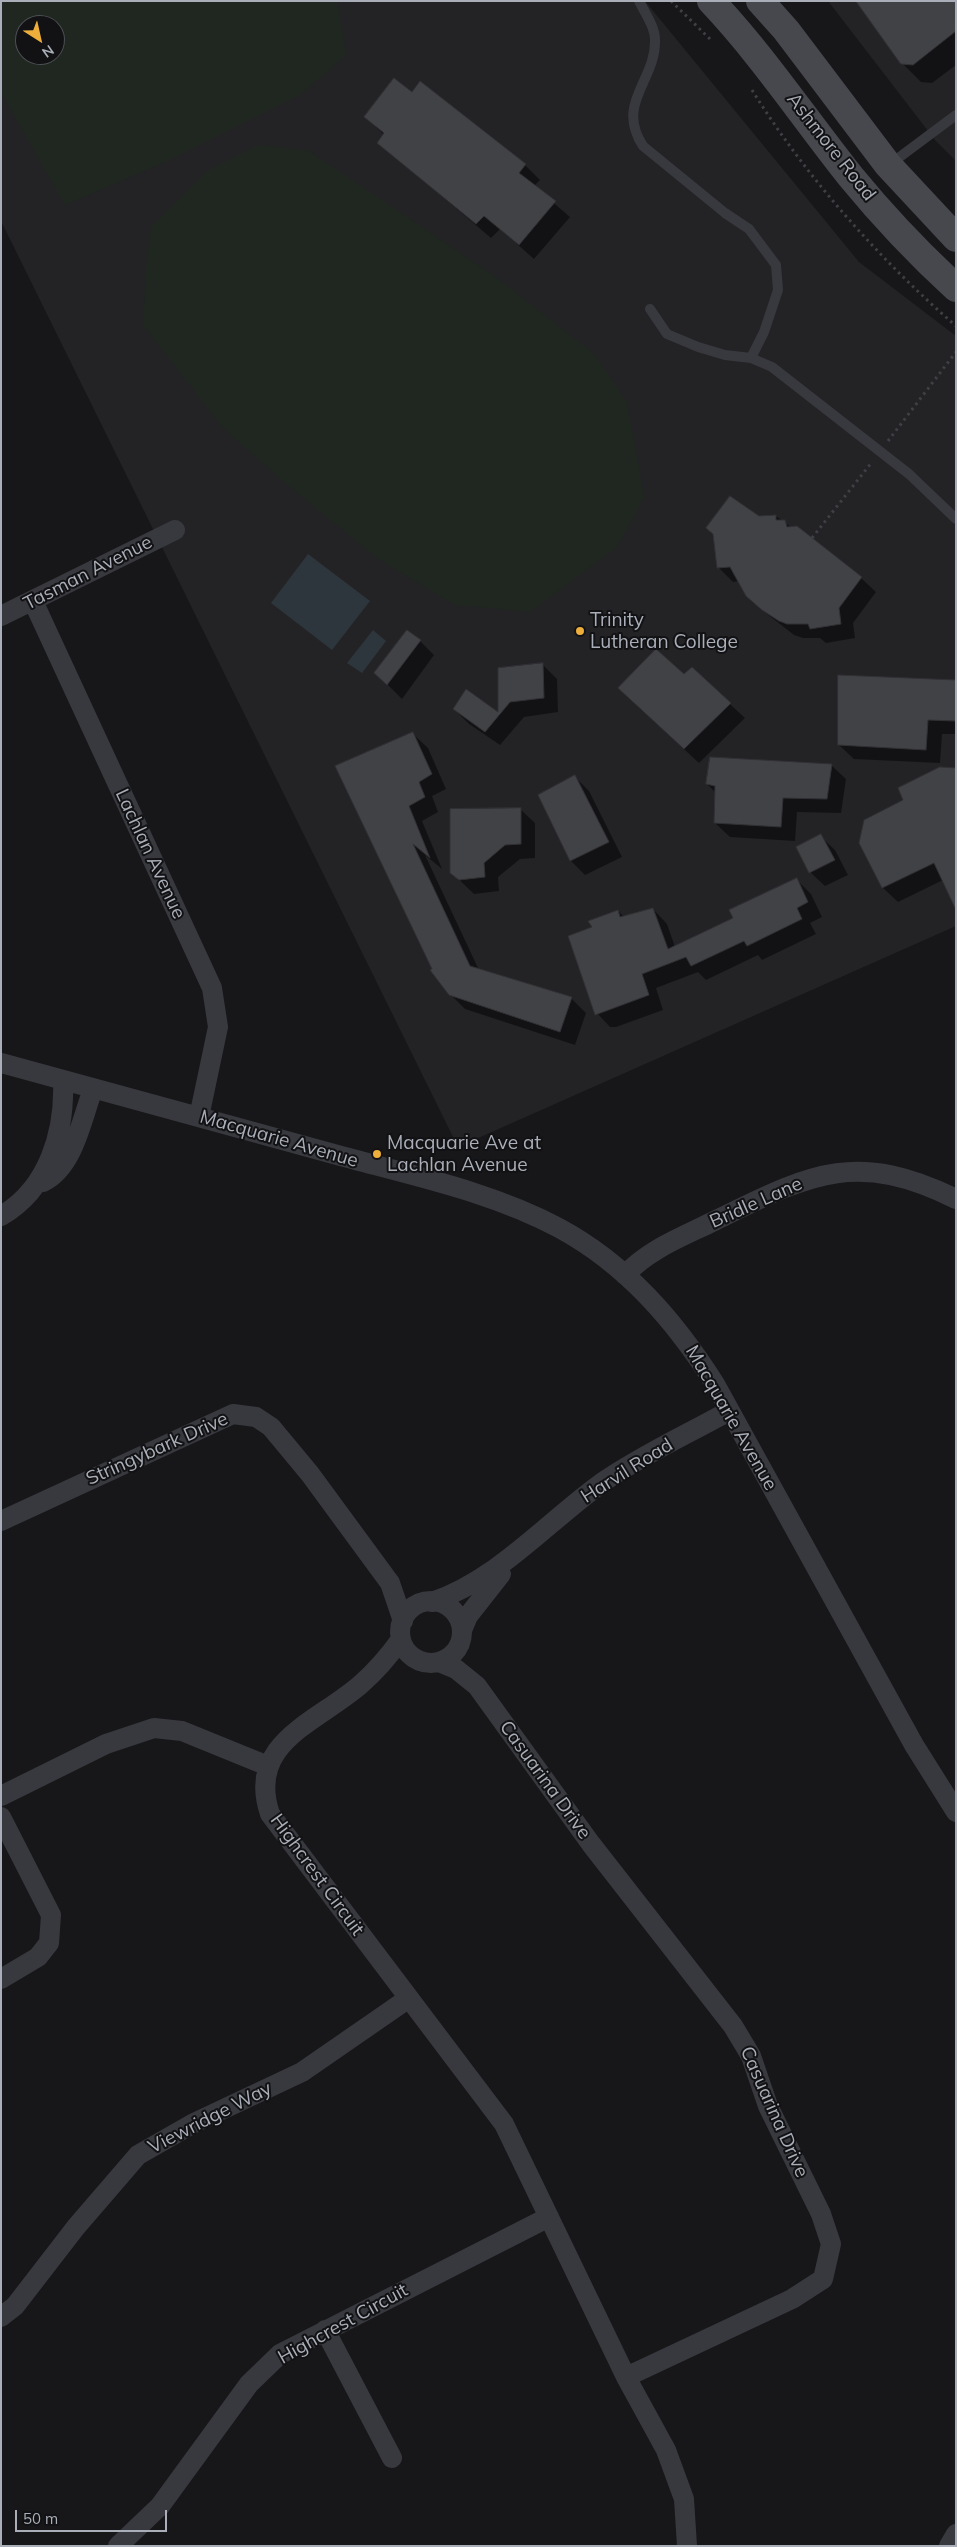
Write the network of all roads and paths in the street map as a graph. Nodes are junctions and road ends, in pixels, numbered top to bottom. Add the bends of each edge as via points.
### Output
1 (639, 1) edge
2 (711, 1) edge
3 (760, 1) edge
4 (956, 115) edge
5 (888, 165) junction
6 (956, 238) edge
7 (956, 288) edge
8 (650, 309) dead end
9 (956, 352) edge
10 (752, 358) junction
11 (880, 450) junction
12 (956, 519) edge
13 (175, 530) dead end
14 (812, 538) dead end
15 (33, 601) junction
16 (1, 616) edge
17 (1, 1063) edge
18 (63, 1081) junction
19 (93, 1089) junction
20 (199, 1117) junction
21 (38, 1184) junction
22 (956, 1199) edge
23 (1, 1216) edge
24 (625, 1275) junction
25 (730, 1411) junction
26 (1, 1521) edge
27 (531, 1540) junction
28 (390, 1583) junction
29 (428, 1602) junction
30 (402, 1630) junction
31 (462, 1634) junction
32 (416, 1660) junction
33 (439, 1662) junction
34 (360, 1685) junction
35 (477, 1686) junction
36 (268, 1766) junction
37 (1, 1796) edge
38 (956, 1812) edge
39 (1, 1817) edge
40 (1, 1979) edge
41 (409, 1998) junction
42 (549, 2217) junction
43 (1, 2317) edge
44 (325, 2330) junction
45 (626, 2378) junction
46 (392, 2458) dead end
47 (956, 2534) edge
48 (118, 2546) edge
49 (687, 2546) edge
50 (949, 2546) edge

1 - 10 lane via 656,39 652,60 632,114 636,136 642,146 725,213 750,229 776,265 778,290
2 - 7 main road, Ashmore Road via 767,65 852,178
3 - 5 main road, Ashmore Road via 786,30
4 - 5 lane
5 - 6 main road, Ashmore Road
8 - 10 lane via 667,334 725,355
9 - 11 path
10 - 11 lane via 772,367
11 - 12 lane
11 - 14 path
13 - 15 street, Tasman Avenue
15 - 16 street, Tasman Avenue
15 - 20 street, Lachlan Avenue via 212,988 218,1027
17 - 18 street, Macquarie Avenue
18 - 19 street, Macquarie Avenue
18 - 21 street via 58,1130
19 - 20 street, Macquarie Avenue
19 - 21 street via 67,1159 54,1174
20 - 24 street, Macquarie Avenue via 463,1190 508,1206 559,1228
21 - 23 street via 25,1199
22 - 24 street, Bridle Lane via 896,1175 858,1171 828,1174 791,1184 653,1251
24 - 25 street, Macquarie Avenue via 649,1296 680,1332
25 - 27 street, Harvil Road via 606,1480
25 - 38 street, Macquarie Avenue via 914,1744
26 - 28 street, Stringybark Drive via 233,1414 256,1417 271,1427 310,1474
27 - 29 street, Harvil Road via 473,1584
27 - 31 street, Harvil Road via 481,1596 468,1616
28 - 29 street, Stringybark Drive
28 - 30 street, Stringybark Drive
29 - 30 street via 408,1612
29 - 31 street via 441,1603 456,1613
30 - 32 street via 404,1648
30 - 34 street via 392,1652
31 - 33 street via 453,1654
31 - 35 street, Casuarina Drive via 466,1660
32 - 33 street
32 - 34 street
33 - 35 street, Casuarina Drive via 456,1669
34 - 36 street via 293,1734
35 - 45 street, Casuarina Drive via 597,1851 732,2026 751,2056 768,2106 821,2214 831,2244 823,2279 800,2294
36 - 37 street via 182,1731 154,1728 106,1744
36 - 41 street, Highcrest Circuit via 264,1787 270,1814
39 - 40 street via 51,1915 49,1943 38,1958
41 - 42 street, Highcrest Circuit via 504,2124
41 - 43 street, Viewridge Way via 302,2072 194,2123 138,2154 76,2227 16,2306
42 - 44 street, Highcrest Circuit
42 - 45 street, Highcrest Circuit
44 - 46 street
44 - 48 street, Highcrest Circuit via 280,2354 249,2384 160,2506
45 - 49 street, Highcrest Circuit via 666,2450 684,2499
47 - 50 street

